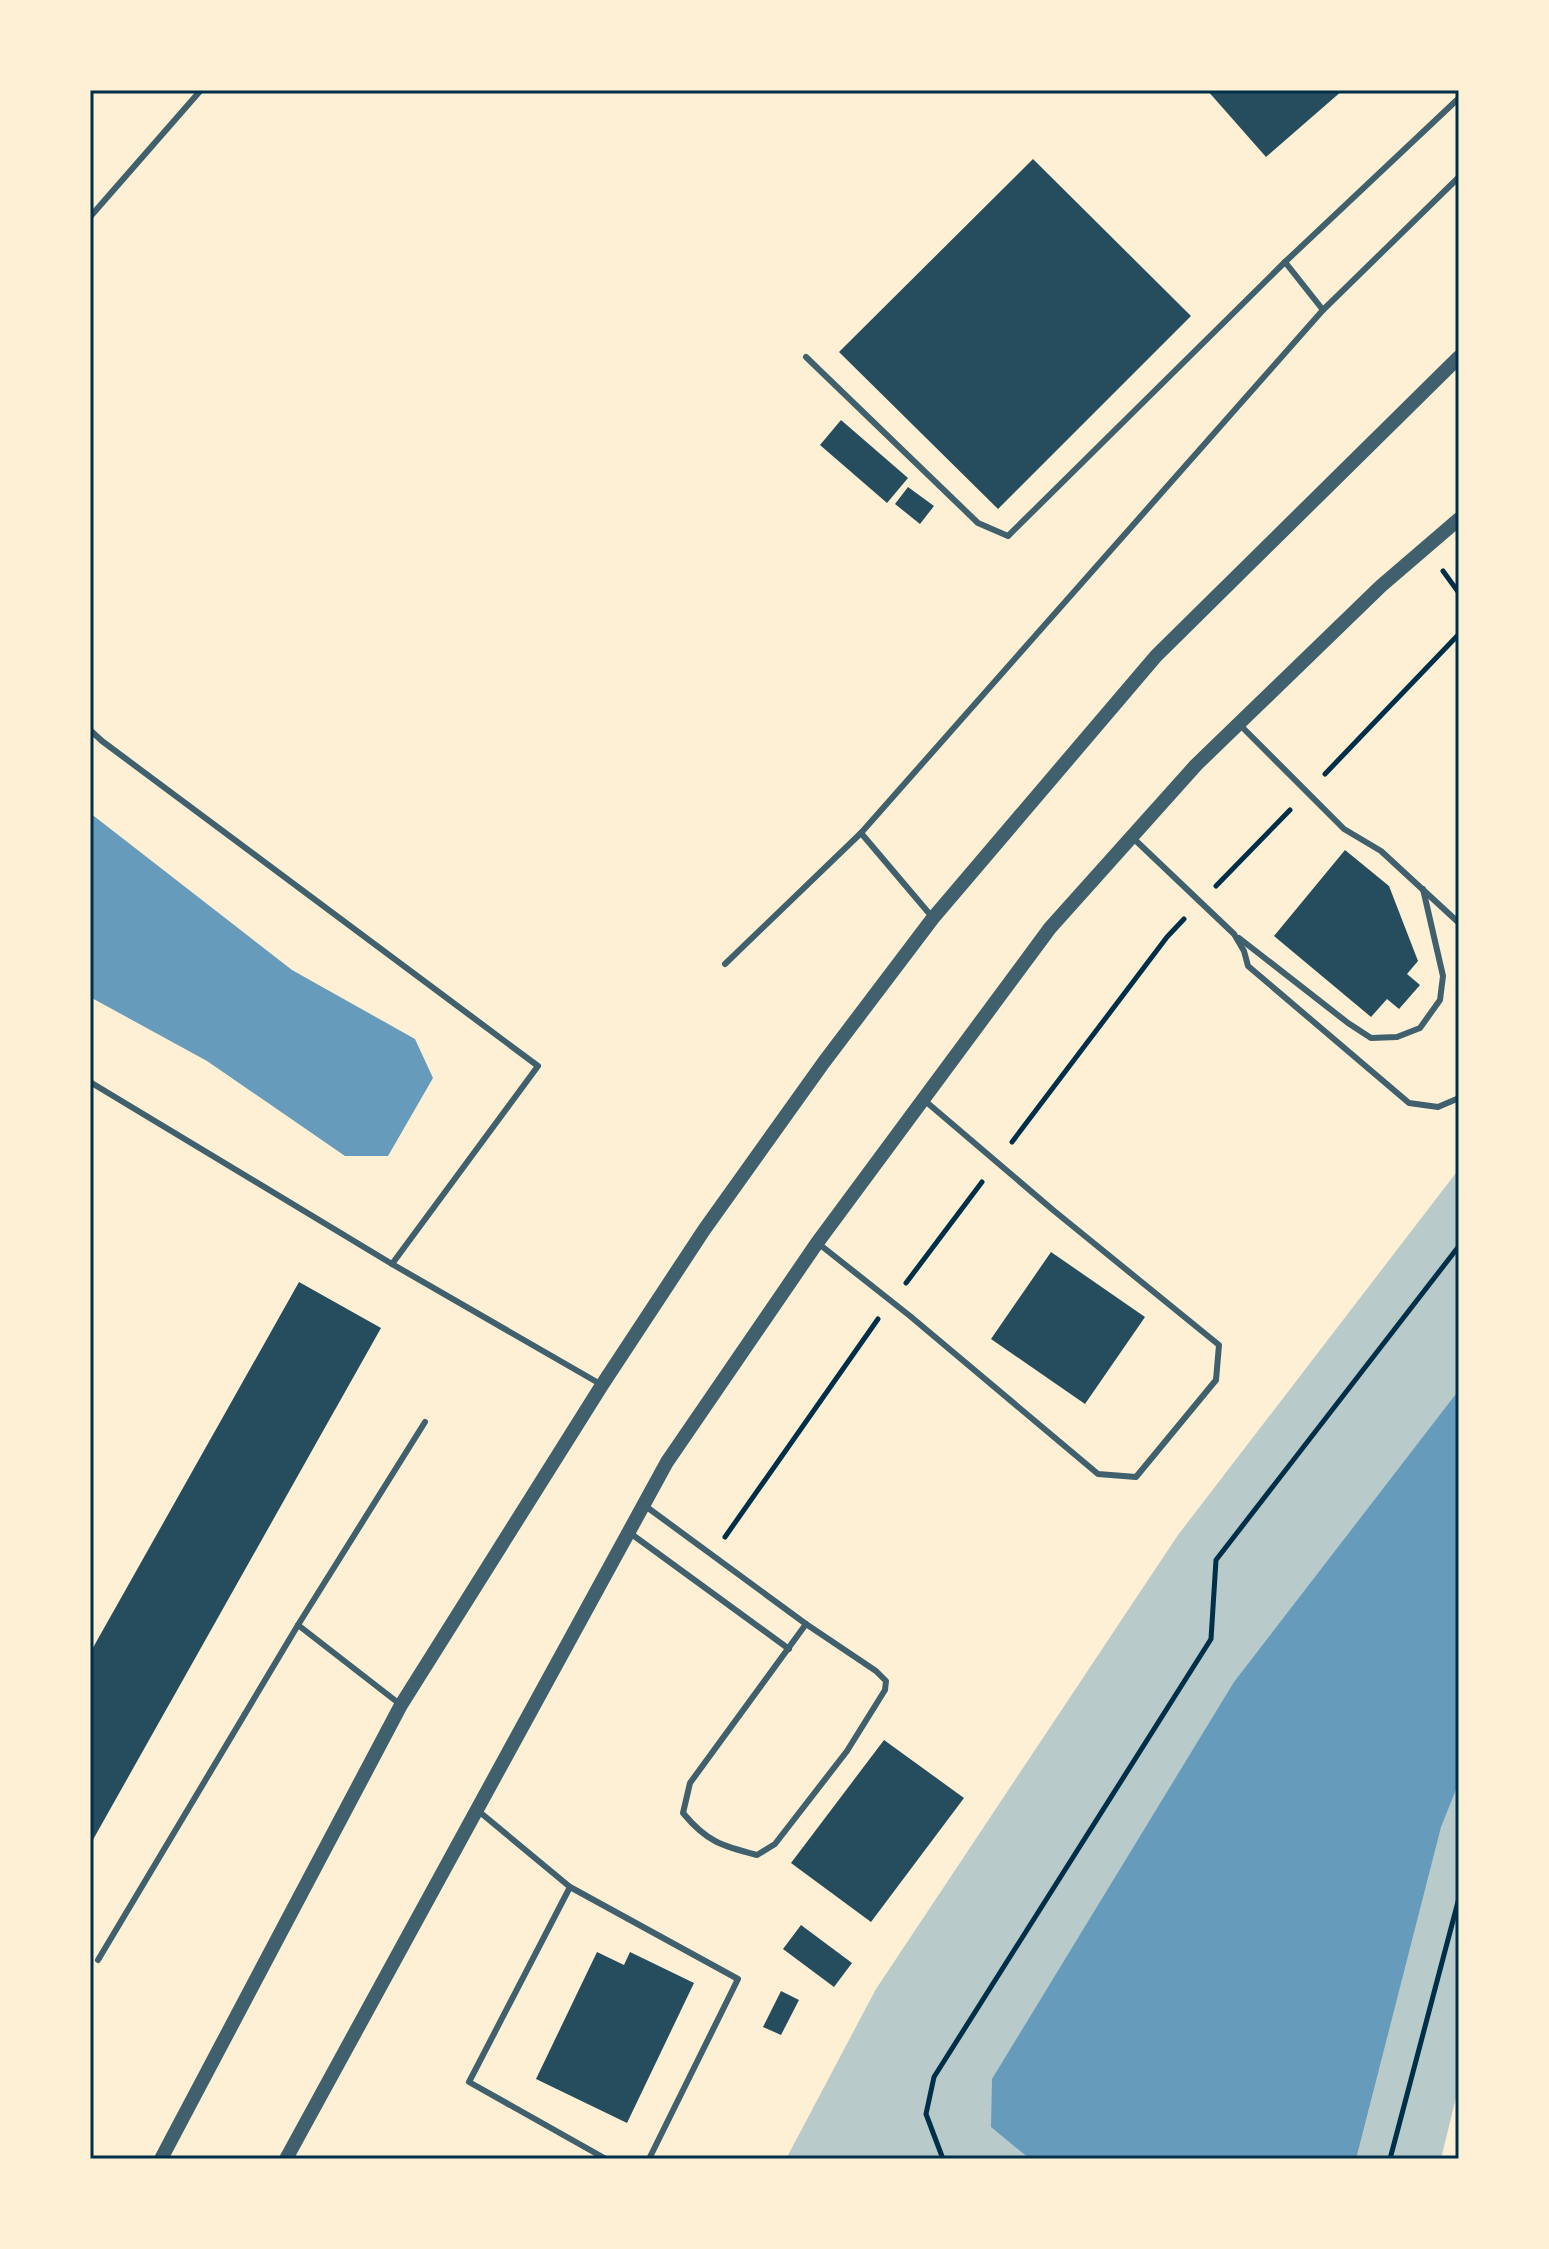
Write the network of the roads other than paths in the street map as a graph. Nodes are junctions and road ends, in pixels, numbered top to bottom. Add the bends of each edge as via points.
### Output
1 (201, 90) edge
2 (1459, 98) edge
3 (1459, 177) edge
4 (90, 217) edge
5 (1285, 262) junction
6 (1323, 310) junction
7 (806, 357) dead end
8 (1459, 357) edge
9 (1459, 519) edge
10 (1239, 724) junction
11 (90, 730) edge
12 (861, 833) junction
13 (1132, 837) junction
14 (1423, 889) junction
15 (933, 918) junction
16 (1459, 923) edge
17 (1234, 934) junction
18 (725, 964) dead end
19 (90, 1082) edge
20 (1459, 1098) edge
21 (924, 1100) junction
22 (817, 1243) junction
23 (392, 1264) junction
24 (602, 1385) junction
25 (425, 1422) dead end
26 (644, 1505) junction
27 (628, 1532) junction
28 (806, 1624) junction
29 (298, 1625) junction
30 (789, 1649) junction
31 (401, 1705) junction
32 (476, 1809) junction
33 (570, 1887) junction
34 (98, 1960) dead end
35 (161, 2159) edge
36 (286, 2159) edge
37 (606, 2159) edge
38 (649, 2159) edge

1 - 4 lane
2 - 5 lane
3 - 6 lane
5 - 6 lane
5 - 7 lane via 1008,536 978,523
6 - 12 lane
8 - 15 street via 1156,656
9 - 10 street via 1381,586
10 - 13 street
10 - 14 lane via 1344,829 1381,851
11 - 23 lane via 538,1066
12 - 15 lane
12 - 18 lane
13 - 17 lane
13 - 21 street via 1050,928
14 - 16 lane
14 - 17 lane via 1443,976 1440,1000 1420,1028 1397,1037 1371,1038
15 - 24 street via 704,1230
17 - 20 lane via 1248,966 1409,1103 1438,1107
19 - 23 lane
21 - 22 street
21 - 22 lane via 1219,1345 1216,1380 1136,1477 1098,1474
22 - 26 street via 667,1462
23 - 24 lane
24 - 31 street
25 - 29 lane
26 - 27 street
26 - 28 lane
27 - 30 lane
27 - 32 street
28 - 30 lane
28 - 30 lane via 876,1671 886,1681 885,1690 847,1751 775,1844 757,1855 725,1847 699,1832 683,1813 690,1783
29 - 31 lane
29 - 34 lane
31 - 35 street
32 - 33 lane
32 - 36 street
33 - 37 lane via 469,2082
33 - 38 lane via 738,1979

